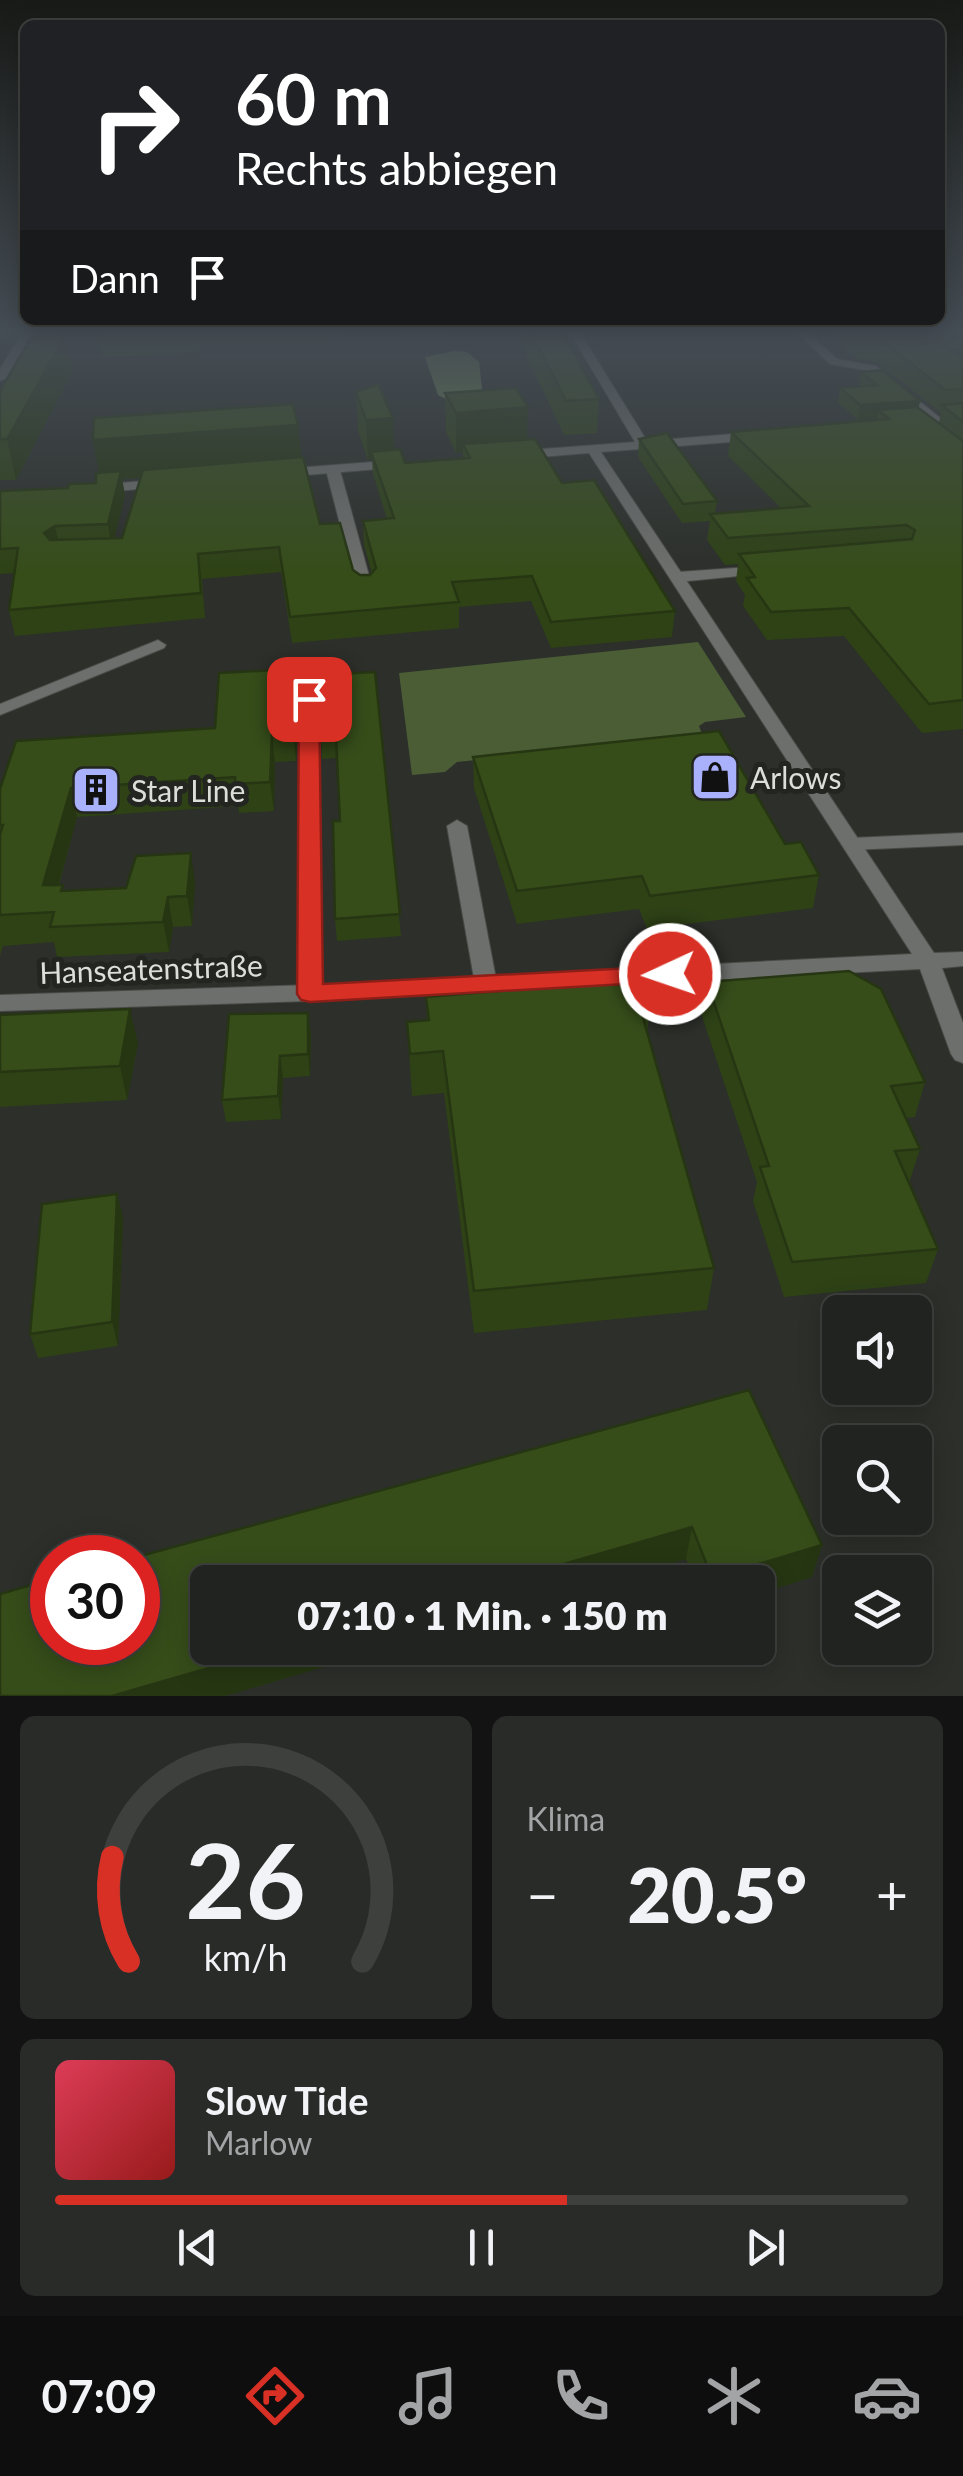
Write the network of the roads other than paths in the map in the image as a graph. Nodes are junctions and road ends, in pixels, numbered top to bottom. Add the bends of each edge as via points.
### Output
1 (624, 413) edge
2 (926, 413) edge
3 (917, 423) edge
4 (780, 434) edge
5 (643, 445) junction
6 (593, 449) junction
7 (497, 456) edge
8 (406, 464) edge
9 (333, 470) junction
10 (262, 475) edge
11 (187, 481) edge
12 (138, 485) junction
13 (82, 490) edge
14 (134, 503) edge
15 (790, 568) edge
16 (678, 577) junction
17 (366, 594) edge
18 (158, 645) dead end
19 (309, 699) dead end
20 (0, 710) edge
21 (457, 826) dead end
22 (963, 839) edge
23 (852, 844) junction
24 (963, 960) edge
25 (928, 961) junction
26 (486, 984) junction
27 (310, 994) junction
28 (0, 1003) edge
29 (963, 1054) edge

1 - 5 street
2 - 3 street via 940,425
4 - 5 street
5 - 6 street
6 - 7 street
6 - 16 street
8 - 9 street
9 - 10 street
9 - 17 street
11 - 12 street
12 - 13 street
12 - 14 street
15 - 16 street
16 - 23 street
18 - 20 street
19 - 27 street
21 - 26 street
22 - 23 street
23 - 25 street
24 - 25 street, Hanseatenstraße
25 - 26 street, Hanseatenstraße
25 - 29 street
26 - 27 street, Hanseatenstraße
27 - 28 street, Hanseatenstraße

